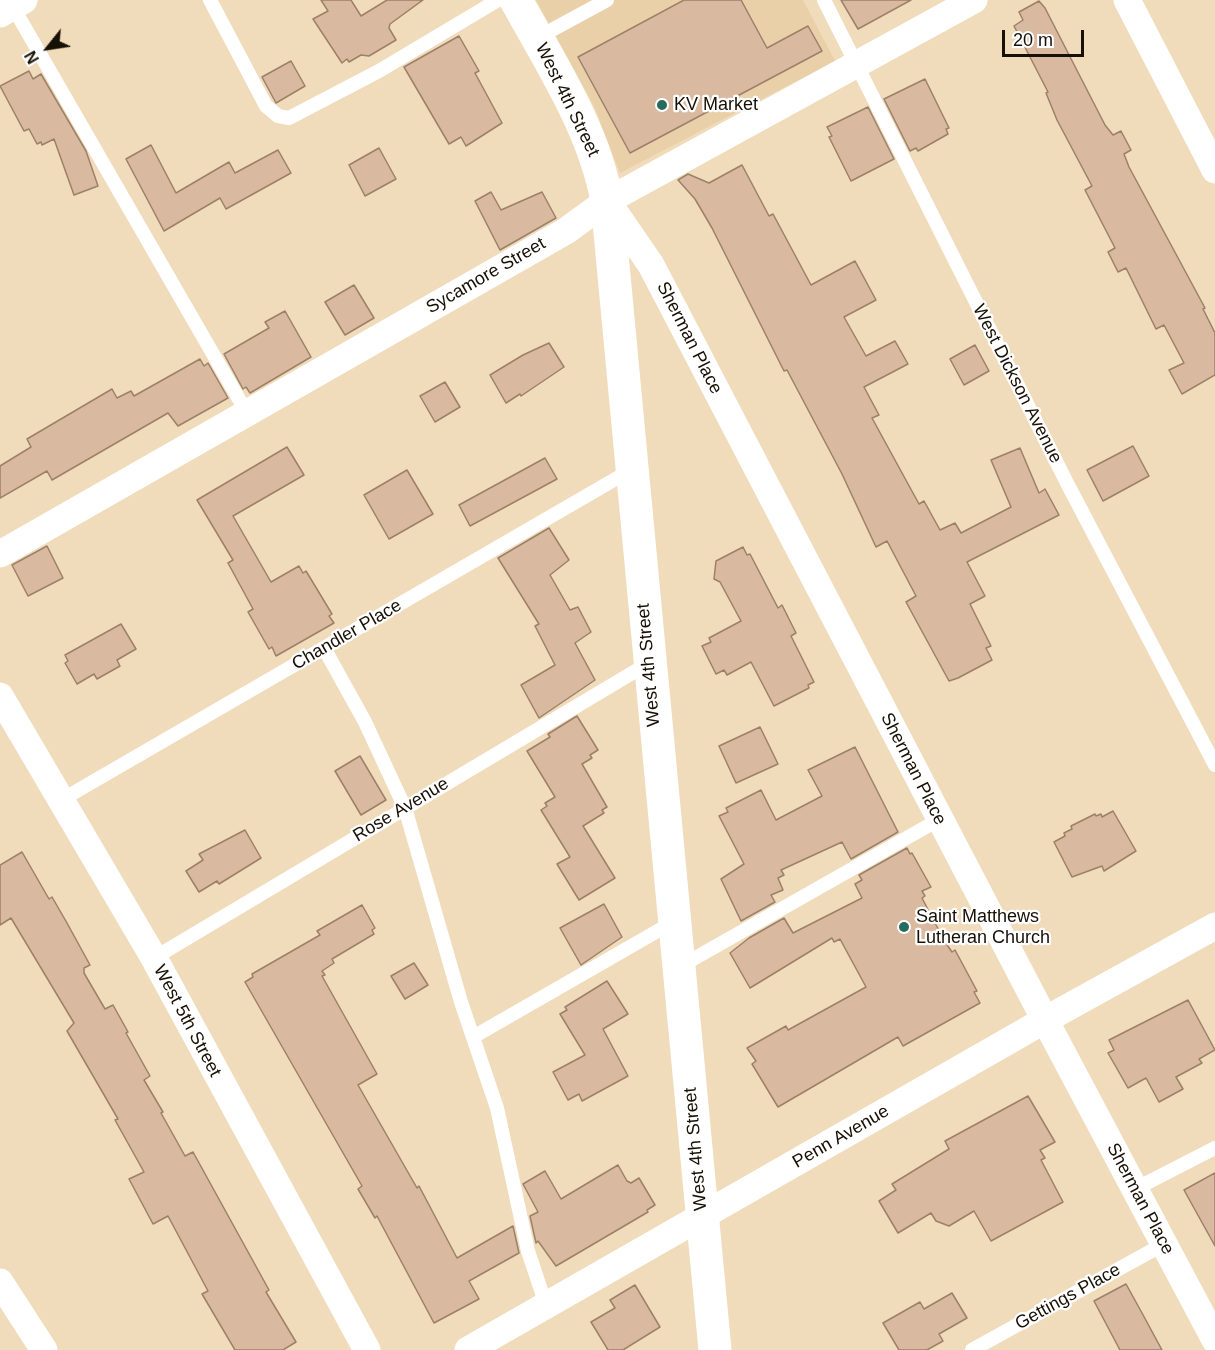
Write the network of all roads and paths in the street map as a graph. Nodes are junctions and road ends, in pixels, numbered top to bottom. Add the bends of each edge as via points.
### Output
1 (210, 0) edge
2 (498, 0) edge
3 (516, 0) edge
4 (607, 0) edge
5 (824, 0) edge
6 (974, 0) edge
7 (1127, 0) edge
8 (12, 7) edge
9 (537, 38) junction
10 (856, 66) junction
11 (1215, 170) edge
12 (607, 201) junction
13 (247, 413) junction
14 (631, 470) junction
15 (0, 554) edge
16 (324, 648) junction
17 (649, 663) junction
18 (0, 696) edge
19 (1215, 765) edge
20 (63, 800) junction
21 (405, 808) junction
22 (940, 819) junction
23 (675, 921) junction
24 (1215, 926) edge
25 (153, 958) junction
26 (679, 967) junction
27 (1045, 1020) junction
28 (473, 1037) junction
29 (1215, 1148) edge
30 (1135, 1190) junction
31 (702, 1215) junction
32 (1164, 1244) junction
33 (0, 1282) edge
34 (546, 1305) junction
35 (1215, 1340) edge
36 (44, 1350) edge
37 (367, 1350) edge
38 (468, 1350) edge
39 (715, 1350) edge
40 (972, 1350) edge

1 - 2 lane via 266,106 278,116 289,118
3 - 9 main road, West 4th Street
4 - 9 lane
5 - 10 lane, West Dickson Avenue
6 - 10 street, Sycamore Street
7 - 11 street
8 - 13 lane
9 - 12 main road, West 4th Street via 590,142
10 - 12 street, Sycamore Street
10 - 19 lane, West Dickson Avenue
12 - 13 street, Sycamore Street via 566,231
12 - 14 main road, West 4th Street
12 - 22 street, Sherman Place via 651,265
13 - 15 street, Sycamore Street
14 - 16 lane, Chandler Place
14 - 17 main road, West 4th Street
16 - 20 lane, Chandler Place
16 - 21 lane
17 - 21 lane, Rose Avenue
17 - 23 main road, West 4th Street
18 - 20 street, West 5th Street
20 - 25 street, West 5th Street
21 - 25 lane, Rose Avenue
21 - 28 lane
22 - 26 lane
22 - 27 street, Sherman Place
23 - 26 main road, West 4th Street
23 - 28 lane
24 - 27 street, Penn Avenue
25 - 37 street, West 5th Street
26 - 31 main road, West 4th Street
27 - 30 street, Sherman Place
27 - 31 street, Penn Avenue
28 - 34 lane via 497,1108 528,1251
29 - 30 lane
30 - 32 street, Sherman Place
31 - 34 street, Penn Avenue
31 - 39 main road, West 4th Street
32 - 35 street, Sherman Place
32 - 40 lane, Gettings Place
33 - 36 street
34 - 38 street, Penn Avenue

